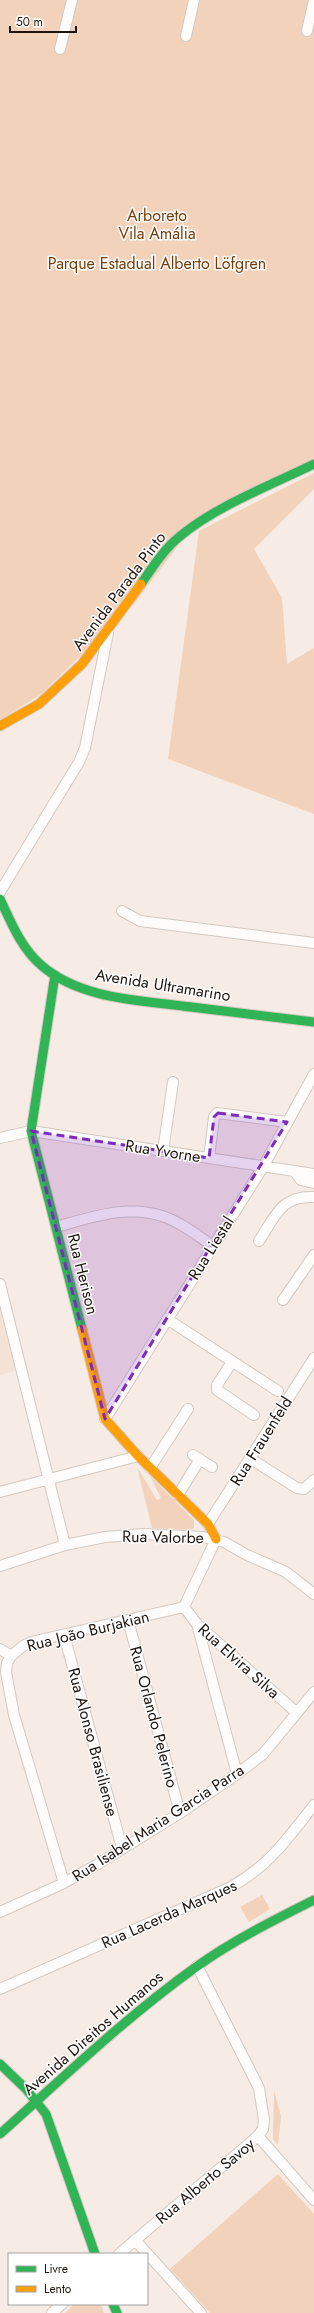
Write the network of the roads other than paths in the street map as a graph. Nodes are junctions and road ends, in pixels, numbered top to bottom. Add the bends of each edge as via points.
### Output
1 (72, 0) edge
2 (194, 0) edge
3 (314, 0) edge
4 (307, 31) dead end
5 (186, 36) dead end
6 (60, 50) dead end
7 (314, 464) edge
8 (108, 631) junction
9 (0, 726) edge
10 (0, 892) edge
11 (0, 899) edge
12 (122, 911) dead end
13 (314, 943) edge
14 (55, 975) junction
15 (314, 1022) edge
16 (314, 1074) edge
17 (173, 1082) dead end
18 (287, 1122) junction
19 (31, 1131) junction
20 (0, 1138) edge
21 (163, 1151) junction
22 (209, 1158) junction
23 (263, 1167) junction
24 (295, 1172) junction
25 (314, 1174) edge
26 (314, 1183) edge
27 (314, 1197) edge
28 (56, 1227) junction
29 (259, 1241) dead end
30 (213, 1246) junction
31 (314, 1255) edge
32 (0, 1284) edge
33 (283, 1300) dead end
34 (167, 1320) junction
35 (314, 1358) edge
36 (232, 1362) junction
37 (278, 1391) dead end
38 (188, 1410) dead end
39 (254, 1415) dead end
40 (105, 1419) junction
41 (138, 1456) junction
42 (251, 1459) junction
43 (212, 1467) dead end
44 (150, 1468) junction
45 (49, 1480) junction
46 (314, 1480) edge
47 (0, 1492) edge
48 (178, 1495) junction
49 (208, 1524) junction
50 (216, 1539) junction
51 (65, 1545) junction
52 (0, 1566) edge
53 (314, 1594) edge
54 (184, 1606) junction
55 (128, 1620) junction
56 (197, 1624) junction
57 (64, 1635) junction
58 (0, 1649) edge
59 (11, 1656) junction
60 (314, 1692) edge
61 (298, 1713) junction
62 (237, 1774) junction
63 (314, 1805) edge
64 (180, 1813) junction
65 (122, 1848) junction
66 (64, 1883) junction
67 (314, 1900) edge
68 (0, 1912) edge
69 (198, 1966) junction
70 (0, 1989) edge
71 (0, 2064) edge
72 (37, 2101) junction
73 (0, 2134) edge
74 (258, 2136) junction
75 (314, 2200) edge
76 (135, 2240) junction
77 (95, 2253) edge
78 (120, 2253) edge
79 (147, 2253) edge
80 (148, 2254) edge
81 (61, 2305) edge
82 (52, 2313) edge
83 (201, 2313) edge

1 - 6 street
2 - 5 street
3 - 4 street
7 - 8 street, Avenida Parada Pinto via 211,515 179,537 151,569
8 - 9 street, Avenida Parada Pinto via 82,664 54,692 28,712
8 - 10 street via 85,748
11 - 14 street, Avenida Ultramarino via 32,955
12 - 13 street via 148,922
14 - 15 street, Avenida Ultramarino via 102,993
14 - 19 street, Rua Herison
16 - 18 street, Rua Liestal
17 - 21 street
18 - 22 street via 218,1113 214,1117
18 - 23 street, Rua Liestal
19 - 20 street
19 - 21 street, Rua Yvorne
19 - 28 street, Rua Herison
21 - 22 street, Rua Yvorne
22 - 23 street, Rua Yvorne
23 - 24 street, Rua Yvorne
23 - 30 street, Rua Liestal
24 - 25 street, Rua Yvorne
24 - 26 street, Rua Yvorne via 301,1180
27 - 29 street via 296,1198 284,1204
28 - 30 street via 103,1214 130,1212 164,1217
28 - 40 street, Rua Herison
30 - 34 street, Rua Liestal
31 - 33 street
32 - 45 street
34 - 36 street
34 - 40 street, Rua Liestal
35 - 42 street, Rua Frauenfeld
36 - 37 street
36 - 39 street via 217,1385 217,1390
38 - 44 street
40 - 41 street, Rua Herison
41 - 44 street, Rua Herison
41 - 45 street
42 - 46 street via 297,1488 304,1489
42 - 49 street, Rua Frauenfeld
43 - 48 street via 196,1457
44 - 48 street, Rua Herison
45 - 47 street
45 - 51 street
48 - 49 street, Rua Herison
49 - 50 street, Rua Herison
50 - 51 street, Rua Valorbe via 127,1535
50 - 53 street, Rua Valorbe via 286,1572
50 - 54 street
51 - 52 street, Rua Valorbe
54 - 55 street, Rua João Burjakian
54 - 56 street, Rua Elvira Silva
55 - 57 street, Rua João Burjakian
55 - 64 street, Rua Orlando Pelerino
56 - 61 street, Rua Elvira Silva
56 - 62 street
57 - 59 street, Rua João Burjakian via 23,1646
57 - 65 street, Rua Alonso Brasiliense
58 - 59 street
59 - 66 street, Rua João Burjakian via 6,1667 14,1715
60 - 61 street, Rua Isabel Maria Garcia Parra
61 - 62 street, Rua Isabel Maria Garcia Parra via 263,1754
62 - 64 street, Rua Isabel Maria Garcia Parra
63 - 70 street, Rua Lacerda Marques via 273,1857 231,1887
64 - 65 street, Rua Isabel Maria Garcia Parra
65 - 66 street, Rua Isabel Maria Garcia Parra
66 - 68 street, Rua Isabel Maria Garcia Parra
67 - 69 street, Avenida Direitos Humanos via 266,1924
69 - 72 street, Avenida Direitos Humanos via 142,2008
69 - 74 street, Rua Alberto Savoy via 259,2088 264,2120 263,2129
71 - 72 street
72 - 73 street, Avenida Direitos Humanos
72 - 77 street via 46,2114
74 - 75 street
74 - 76 street, Rua Alberto Savoy
76 - 78 street, Rua Alberto Savoy
76 - 79 street
80 - 83 street
81 - 82 street

